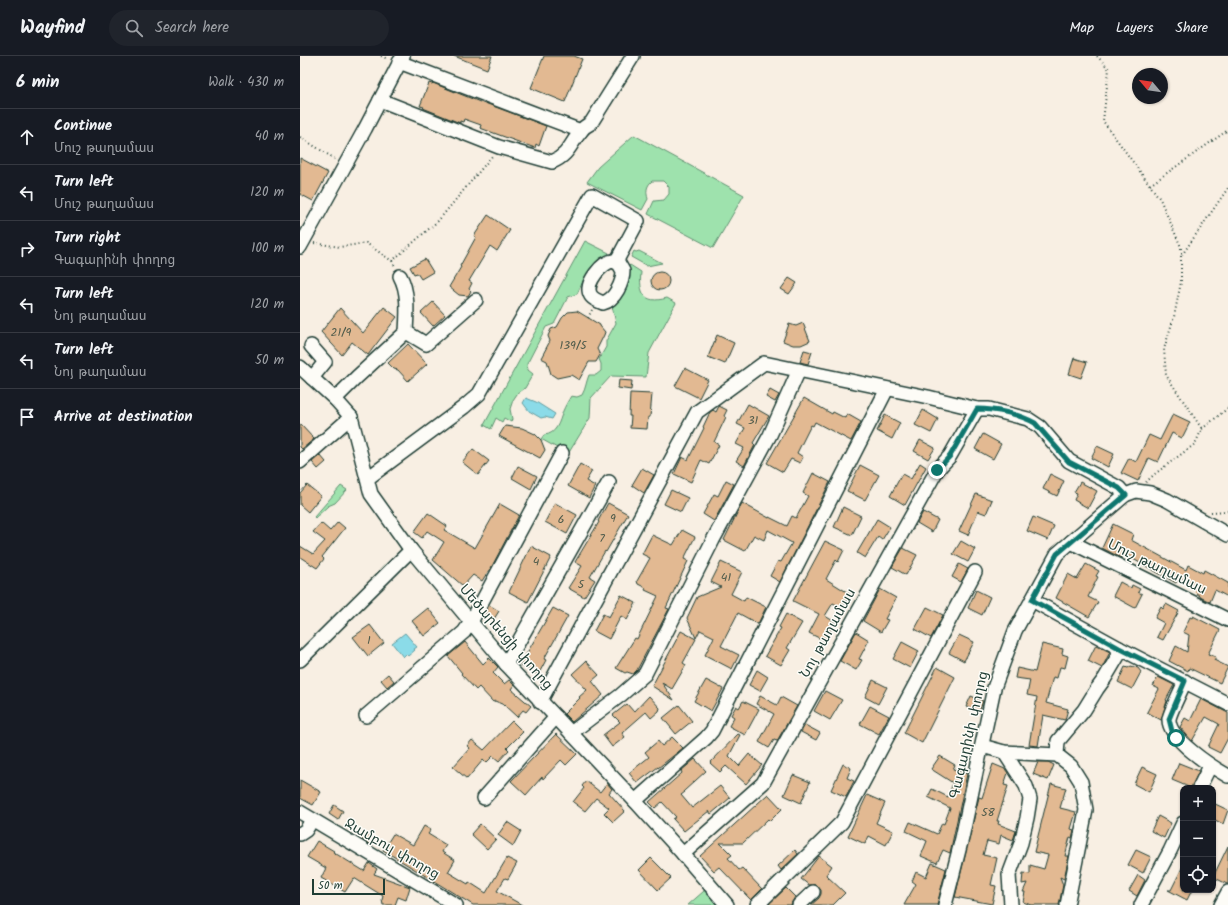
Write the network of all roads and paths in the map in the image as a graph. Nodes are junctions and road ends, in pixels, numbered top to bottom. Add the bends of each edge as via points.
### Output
1 (633, 56) edge
2 (1097, 56) edge
3 (401, 59) edge
4 (380, 100) junction
5 (1228, 130) edge
6 (581, 131) junction
7 (300, 137) edge
8 (499, 147) junction
9 (345, 165) junction
10 (1150, 185) junction
11 (1228, 188) edge
12 (302, 245) edge
13 (1181, 256) junction
14 (616, 262) dead end
15 (400, 276) dead end
16 (476, 300) dead end
17 (594, 307) dead end
18 (588, 318) dead end
19 (406, 332) junction
20 (310, 346) dead end
21 (300, 367) edge
22 (799, 370) junction
23 (312, 378) junction
24 (887, 389) junction
25 (336, 399) junction
26 (1228, 408) edge
27 (977, 409) junction
28 (351, 417) junction
29 (1202, 429) junction
30 (562, 453) dead end
31 (301, 460) edge
32 (368, 478) junction
33 (608, 482) dead end
34 (1131, 493) junction
35 (1228, 535) edge
36 (1071, 542) junction
37 (411, 550) junction
38 (975, 572) dead end
39 (1032, 600) junction
40 (1228, 620) edge
41 (471, 622) junction
42 (1119, 648) junction
43 (300, 660) edge
44 (506, 664) junction
45 (1185, 681) junction
46 (540, 702) junction
47 (1228, 704) edge
48 (366, 716) dead end
49 (556, 718) junction
50 (570, 733) junction
51 (982, 746) junction
52 (1004, 752) junction
53 (1057, 755) junction
54 (1210, 766) junction
55 (1228, 776) edge
56 (1200, 785) edge
57 (484, 798) dead end
58 (635, 801) junction
59 (300, 812) edge
60 (312, 820) junction
61 (1180, 829) edge
62 (300, 834) edge
63 (684, 854) junction
64 (813, 892) dead end
65 (1228, 892) edge
66 (456, 905) edge
67 (727, 905) edge
68 (757, 905) edge
69 (799, 905) edge
70 (945, 905) edge
71 (1011, 905) edge
72 (1067, 905) edge
73 (1141, 905) edge
74 (1222, 905) edge

1 - 6 street via 591,123
2 - 10 path via 1109,70 1103,121
3 - 4 street
3 - 6 street
4 - 8 street
4 - 9 street
5 - 10 path
6 - 8 street via 569,151 552,162
7 - 9 path
8 - 12 path via 438,221 392,261 366,243 340,247
9 - 12 street
10 - 13 path via 1160,198 1181,247
11 - 13 path
13 - 29 path via 1181,282 1164,349 1166,375
14 - 32 street via 638,221 592,196 479,394
15 - 19 street via 404,282 407,309
16 - 19 street via 426,344
17 - 18 path
19 - 25 street
20 - 23 street via 325,362
21 - 23 street, Մեծարենցի փողոց
22 - 24 street
22 - 46 street via 764,363 697,412
22 - 50 street via 770,435 645,674
23 - 25 street, Մեծարենցի փողոց
24 - 27 street
24 - 58 street via 712,731
25 - 28 street, Մեծարենցի փողոց
26 - 29 path
27 - 34 street via 989,409 1028,419 1035,423 1069,462
27 - 63 street, Նոյ թաղամաս via 950,456 937,470 762,783
28 - 31 street
28 - 32 street, Մեծարենցի փողոց
29 - 34 path via 1195,444
30 - 41 street
32 - 37 street, Մեծարենցի փողոց via 371,494
33 - 44 street
34 - 35 street via 1150,493 1167,500
34 - 36 street, Գագարինի փողոց
36 - 39 street, Գագարինի փողոց via 1057,554
36 - 40 street, Մուշ թաղամաս
37 - 41 street, Մեծարենցի փողոց
37 - 43 street
38 - 68 street via 842,822
39 - 42 street
39 - 51 street, Գագարինի փողոց via 1015,631 994,688
41 - 44 street, Մեծարենցի փողոց
41 - 48 street via 464,632
42 - 45 street
42 - 53 street via 1118,656 1105,678 1084,710 1058,742
44 - 46 street, Մեծարենցի փողոց
45 - 47 street
45 - 54 street via 1169,719 1170,726 1176,738
46 - 49 street, Մեծարենցի փողոց
49 - 50 street, Մեծարենցի փողոց
49 - 57 street
50 - 58 street, Մեծարենցի փողոց
51 - 52 street
51 - 70 street, Գագարինի փողոց
52 - 53 street
52 - 71 street via 1026,786 1030,798 1024,831 1009,875
53 - 72 street via 1071,766 1081,782 1086,810
54 - 55 street
54 - 56 street
58 - 63 street, Մեծարենցի փողոց
59 - 60 street, Ջամբուլ փողոց
60 - 62 street
60 - 66 street, Ջամբուլ փողոց
61 - 73 street
63 - 67 street, Մեծարենցի փողոց
64 - 69 street
65 - 74 street

